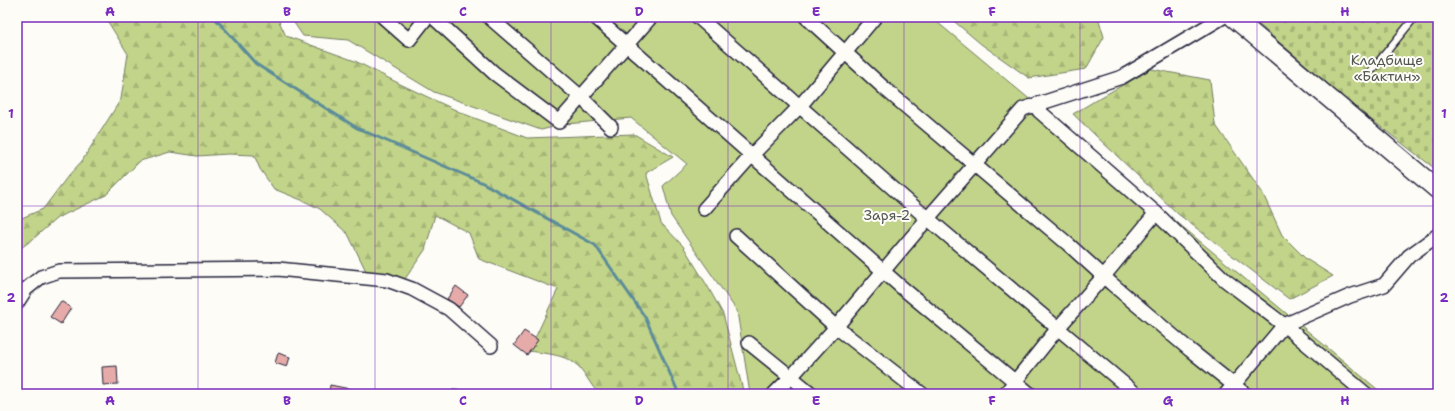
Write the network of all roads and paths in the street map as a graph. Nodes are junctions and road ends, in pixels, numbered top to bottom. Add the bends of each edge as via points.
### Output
1 (383, 17) edge
2 (427, 17) edge
3 (433, 17) edge
4 (489, 17) edge
5 (595, 17) edge
6 (651, 17) edge
7 (698, 17) edge
8 (806, 17) edge
9 (875, 17) edge
10 (1223, 17) edge
11 (1233, 17) edge
12 (1415, 17) edge
13 (627, 45) junction
14 (845, 52) junction
15 (1370, 72) dead end
16 (581, 97) junction
17 (1035, 105) junction
18 (800, 106) junction
19 (611, 127) dead end
20 (752, 155) junction
21 (975, 165) junction
22 (1438, 190) edge
23 (704, 209) dead end
24 (1156, 213) junction
25 (928, 218) junction
26 (1438, 235) edge
27 (736, 236) dead end
28 (884, 272) junction
29 (1104, 276) junction
30 (17, 303) edge
31 (1284, 325) junction
32 (836, 326) junction
33 (1058, 328) junction
34 (749, 344) dead end
35 (491, 346) dead end
36 (791, 377) junction
37 (1015, 382) junction
38 (1230, 390) edge
39 (774, 394) edge
40 (812, 394) edge
41 (922, 394) edge
42 (1005, 394) edge
43 (1030, 394) edge
44 (1136, 394) edge
45 (1245, 394) edge
46 (1366, 394) edge

1 - 2 street via 409,40
3 - 16 street via 494,73 559,122
4 - 16 street
5 - 13 street
6 - 13 street
7 - 18 street
8 - 14 street
9 - 14 street
10 - 17 street via 1122,77
11 - 22 street
12 - 15 lane
13 - 16 street
13 - 20 street
14 - 18 street
14 - 21 street
16 - 19 street
17 - 21 street via 1023,109
17 - 24 street
18 - 20 street
18 - 25 street
20 - 23 street
20 - 28 street
21 - 25 street
21 - 29 street
24 - 29 street
24 - 31 street via 1225,280
25 - 28 street
25 - 33 street
26 - 31 street via 1409,256 1384,285 1350,296
27 - 32 street
28 - 32 street
28 - 37 street
29 - 33 street
29 - 38 street via 1190,350
30 - 35 street via 26,289 41,277 59,271 278,269 387,280 412,289 449,309
31 - 38 street
31 - 46 street
32 - 36 street
32 - 41 street
33 - 37 street
33 - 44 street
34 - 36 street
36 - 39 street
36 - 40 street
37 - 42 street
37 - 43 street
38 - 45 street

